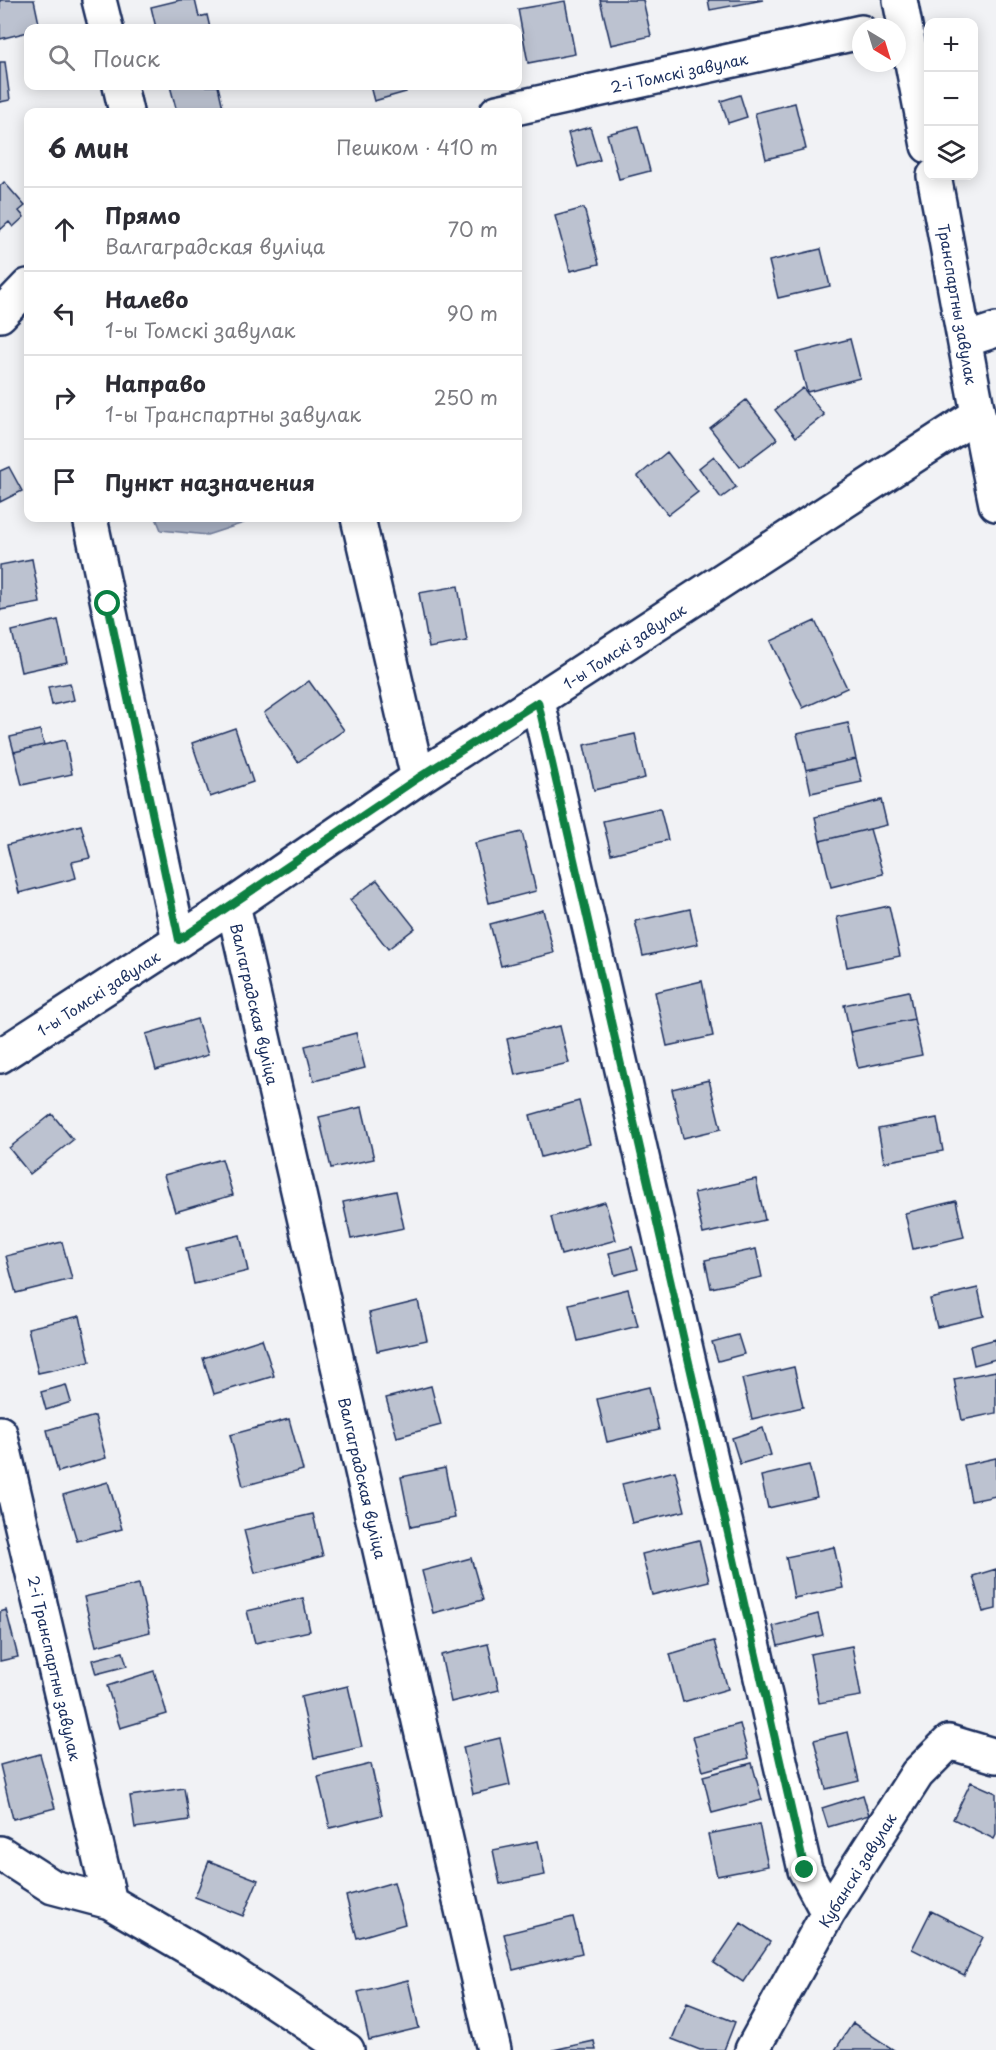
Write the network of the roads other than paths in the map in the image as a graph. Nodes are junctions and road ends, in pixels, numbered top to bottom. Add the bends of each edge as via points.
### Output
1 (99, 0) edge
2 (896, 16) edge
3 (105, 24) edge
4 (852, 34) edge
5 (121, 90) edge
6 (125, 108) edge
7 (515, 108) edge
8 (924, 130) edge
9 (935, 180) edge
10 (24, 290) edge
11 (0, 315) edge
12 (996, 330) edge
13 (965, 340) junction
14 (977, 415) junction
15 (996, 504) edge
16 (91, 522) edge
17 (359, 522) edge
18 (538, 702) junction
19 (418, 778) junction
20 (233, 905) junction
21 (179, 940) junction
22 (0, 1056) edge
23 (0, 1433) edge
24 (996, 1756) edge
25 (0, 1853) edge
26 (110, 1902) junction
27 (828, 1913) junction
28 (347, 2050) edge
29 (494, 2050) edge
30 (753, 2050) edge

1 - 3 street
2 - 8 street
4 - 7 street, 2-і Томскі завулак
5 - 6 street
9 - 13 street, Транспартны завулак
10 - 11 street
12 - 13 street
13 - 14 street, Транспартны завулак
14 - 15 street, Транспартны завулак
14 - 18 street, 1-ы Томскі завулак
16 - 21 street
17 - 19 street
18 - 19 street, 1-ы Томскі завулак
18 - 27 street via 805,1870
19 - 20 street, 1-ы Томскі завулак
20 - 21 street, 1-ы Томскі завулак
20 - 29 street, Валгаградская вуліца
21 - 22 street, 1-ы Томскі завулак
23 - 26 street, 2-і Транспартны завулак
24 - 27 street, Кубанскі завулак via 949,1742 917,1774
25 - 26 street via 53,1887
26 - 28 street via 230,1972
27 - 30 street, Кубанскі завулак

